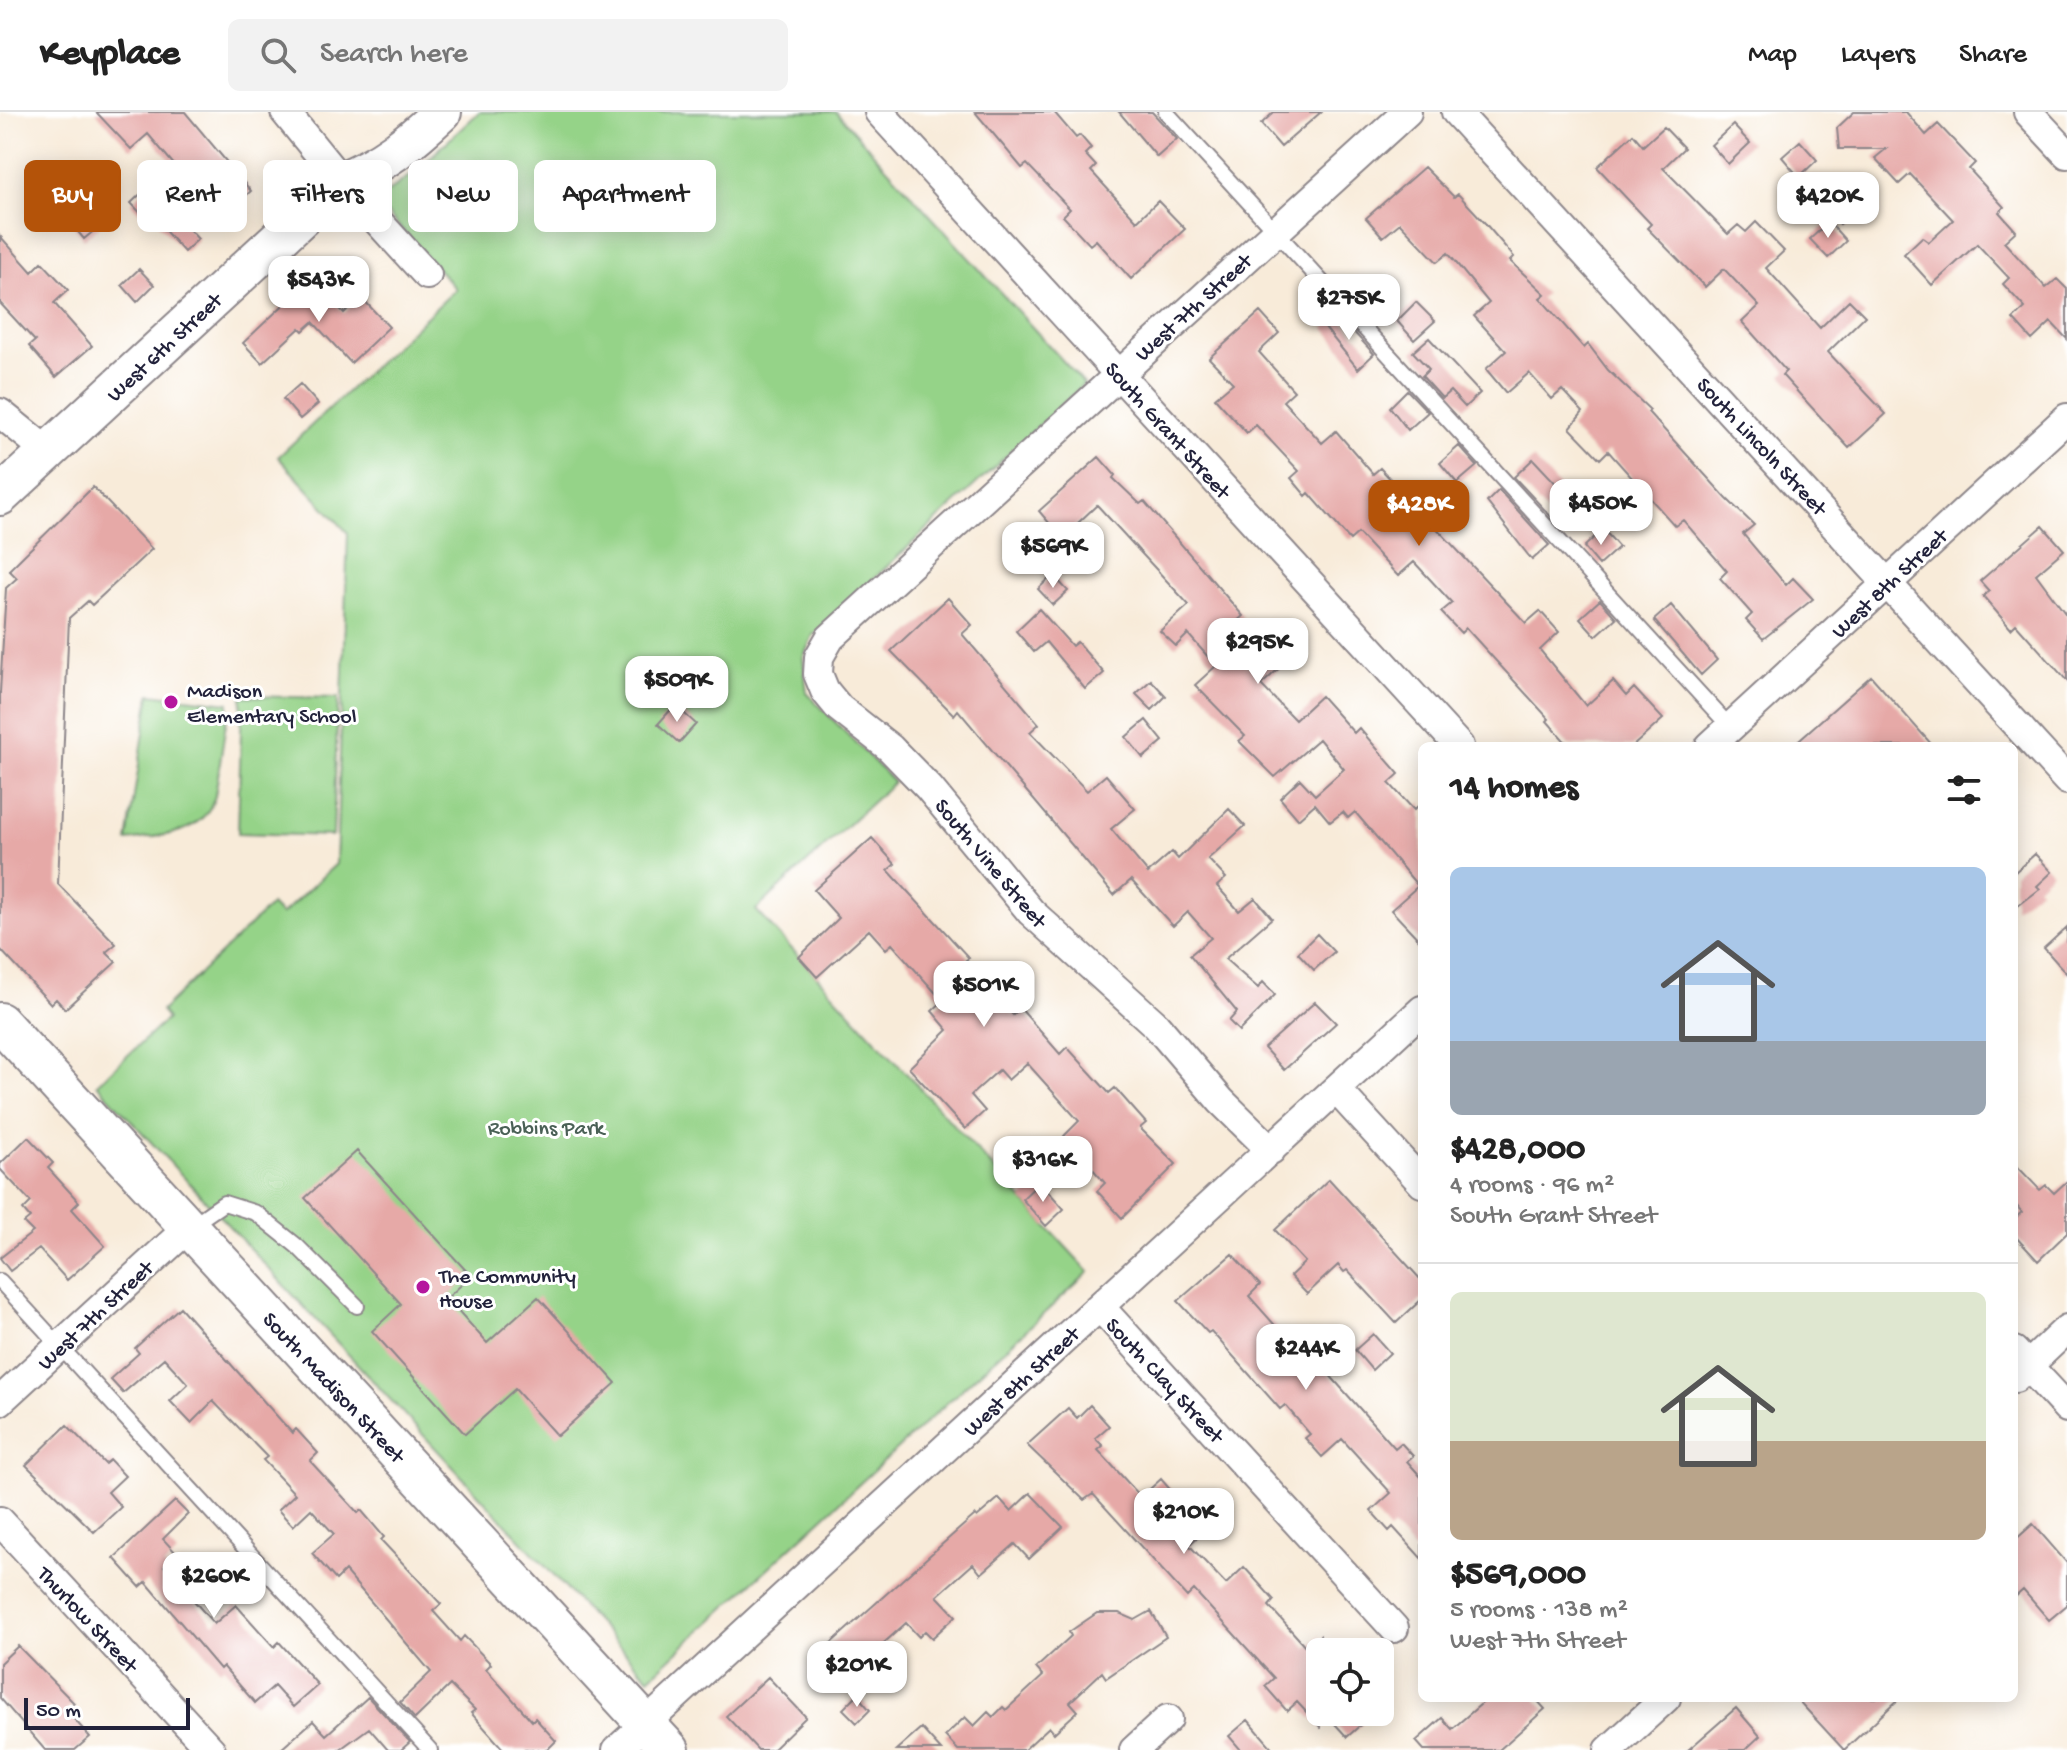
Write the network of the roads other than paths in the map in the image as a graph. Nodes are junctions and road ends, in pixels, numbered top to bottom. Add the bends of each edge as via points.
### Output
1 (285, 112) edge
2 (442, 112) edge
3 (879, 112) edge
4 (1166, 112) edge
5 (1407, 112) edge
6 (1456, 112) edge
7 (2028, 112) edge
8 (2067, 154) edge
9 (324, 160) edge
10 (387, 160) edge
11 (1275, 231) junction
12 (286, 232) edge
13 (388, 232) edge
14 (427, 275) dead end
15 (1118, 374) junction
16 (0, 413) edge
17 (2067, 418) edge
18 (48, 452) junction
19 (0, 496) edge
20 (1888, 582) junction
21 (818, 674) joint
22 (1720, 736) edge
23 (1455, 742) edge
24 (2067, 780) edge
25 (1418, 1014) edge
26 (0, 1022) edge
27 (1336, 1089) junction
28 (1271, 1150) junction
29 (1418, 1179) edge
30 (189, 1227) junction
31 (0, 1281) edge
32 (357, 1306) dead end
33 (1100, 1307) junction
34 (2067, 1329) edge
35 (60, 1346) junction
36 (2019, 1365) edge
37 (0, 1401) edge
38 (2067, 1408) edge
39 (0, 1521) edge
40 (1394, 1628) dead end
41 (1662, 1702) edge
42 (1168, 1719) dead end
43 (658, 1737) edge
44 (211, 1750) edge
45 (430, 1750) edge
46 (617, 1750) edge
47 (1134, 1750) edge
48 (1609, 1750) edge

1 - 9 street
2 - 10 street, West 6th Street
3 - 15 street, South Grant Street
4 - 11 lane
5 - 11 street, West 7th Street
6 - 20 street, South Lincoln Street
7 - 8 street
11 - 15 street, West 7th Street
11 - 22 lane
12 - 18 street, West 6th Street
13 - 14 street
15 - 21 street, West 7th Street via 830,638 819,657
15 - 23 street, South Grant Street
16 - 18 street
17 - 20 street, West 8th Street
18 - 19 street, West 6th Street
20 - 22 street, West 8th Street
20 - 24 street, South Lincoln Street
21 - 28 street, South Vine Street via 839,708 929,788 1031,912 1156,1025
25 - 27 street, West 8th Street
26 - 30 street, South Madison Street
27 - 28 street, West 8th Street
27 - 29 street
28 - 33 street, West 8th Street
30 - 32 lane via 224,1203 256,1213
30 - 35 street, West 7th Street
30 - 43 street, South Madison Street
31 - 35 lane
33 - 40 street, South Clay Street
33 - 43 street, West 8th Street
34 - 36 street
35 - 37 street, West 7th Street
35 - 45 lane
36 - 38 street
39 - 44 street, Thurlow Street
41 - 48 street
42 - 47 street
43 - 46 street, West 8th Street

